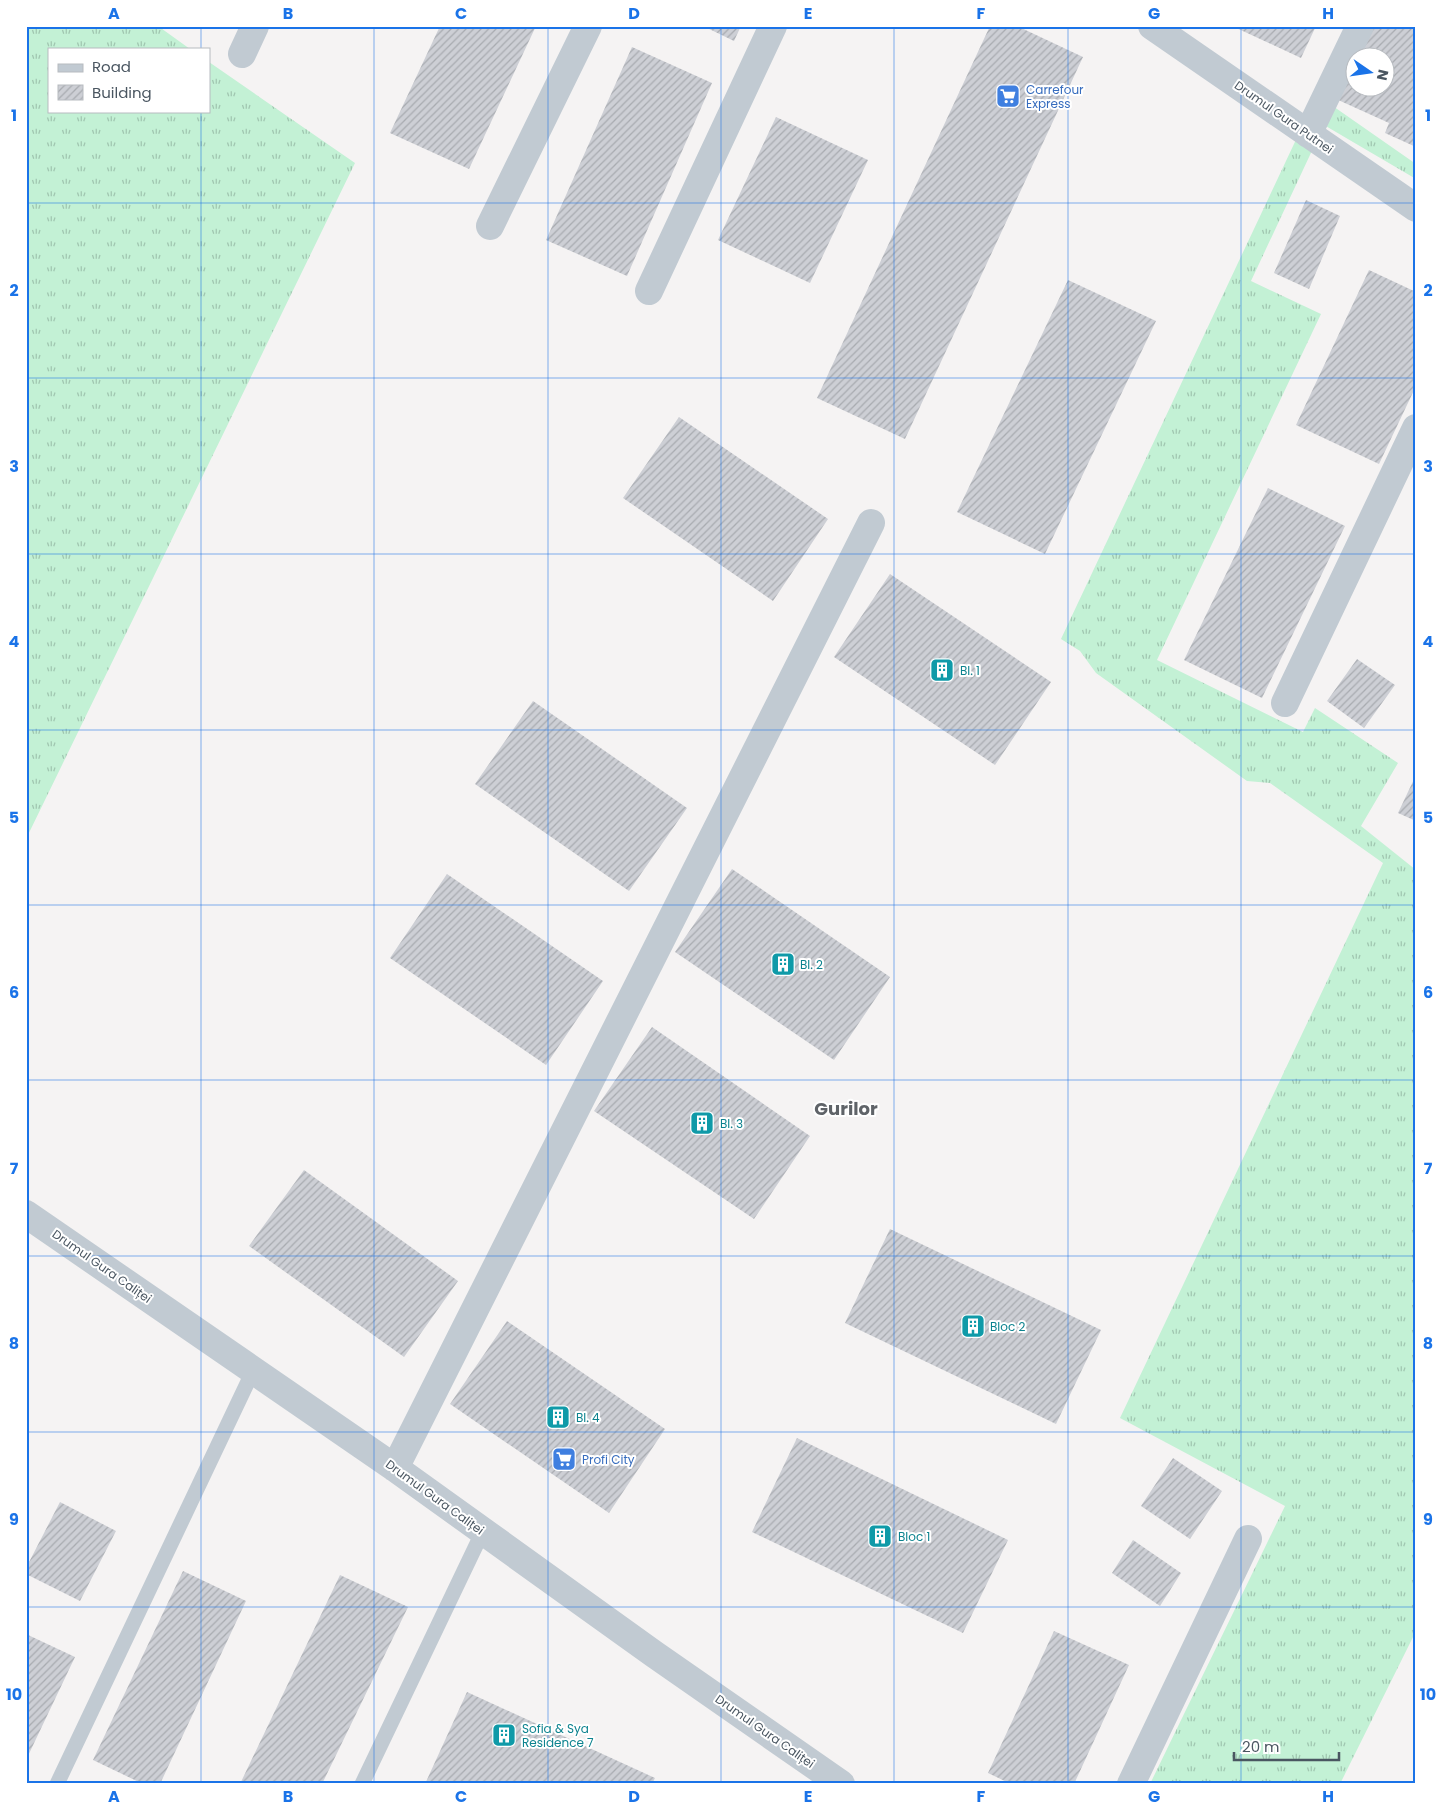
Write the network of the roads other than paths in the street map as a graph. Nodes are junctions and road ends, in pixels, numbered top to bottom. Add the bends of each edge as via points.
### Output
1 (255, 26) edge
2 (588, 26) edge
3 (773, 26) edge
4 (1360, 26) edge
5 (1169, 31) edge
6 (242, 54) dead end
7 (1308, 134) junction
8 (1416, 208) edge
9 (490, 226) dead end
10 (649, 291) dead end
11 (1416, 428) edge
12 (871, 523) dead end
13 (1285, 702) dead end
14 (26, 1214) edge
15 (253, 1371) junction
16 (395, 1468) junction
17 (483, 1531) junction
18 (1248, 1539) dead end
19 (57, 1784) edge
20 (362, 1784) edge
21 (841, 1784) edge
22 (1131, 1784) edge

1 - 6 street
2 - 9 street
3 - 10 street
4 - 7 street
5 - 7 street, Drumul Gura Putnei
7 - 8 street, Drumul Gura Putnei
11 - 13 street
12 - 16 street
14 - 15 street, Drumul Gura Caliței
15 - 16 street, Drumul Gura Caliței
15 - 19 lane
16 - 17 street, Drumul Gura Caliței
17 - 20 lane
17 - 21 street, Drumul Gura Caliței
18 - 22 street

